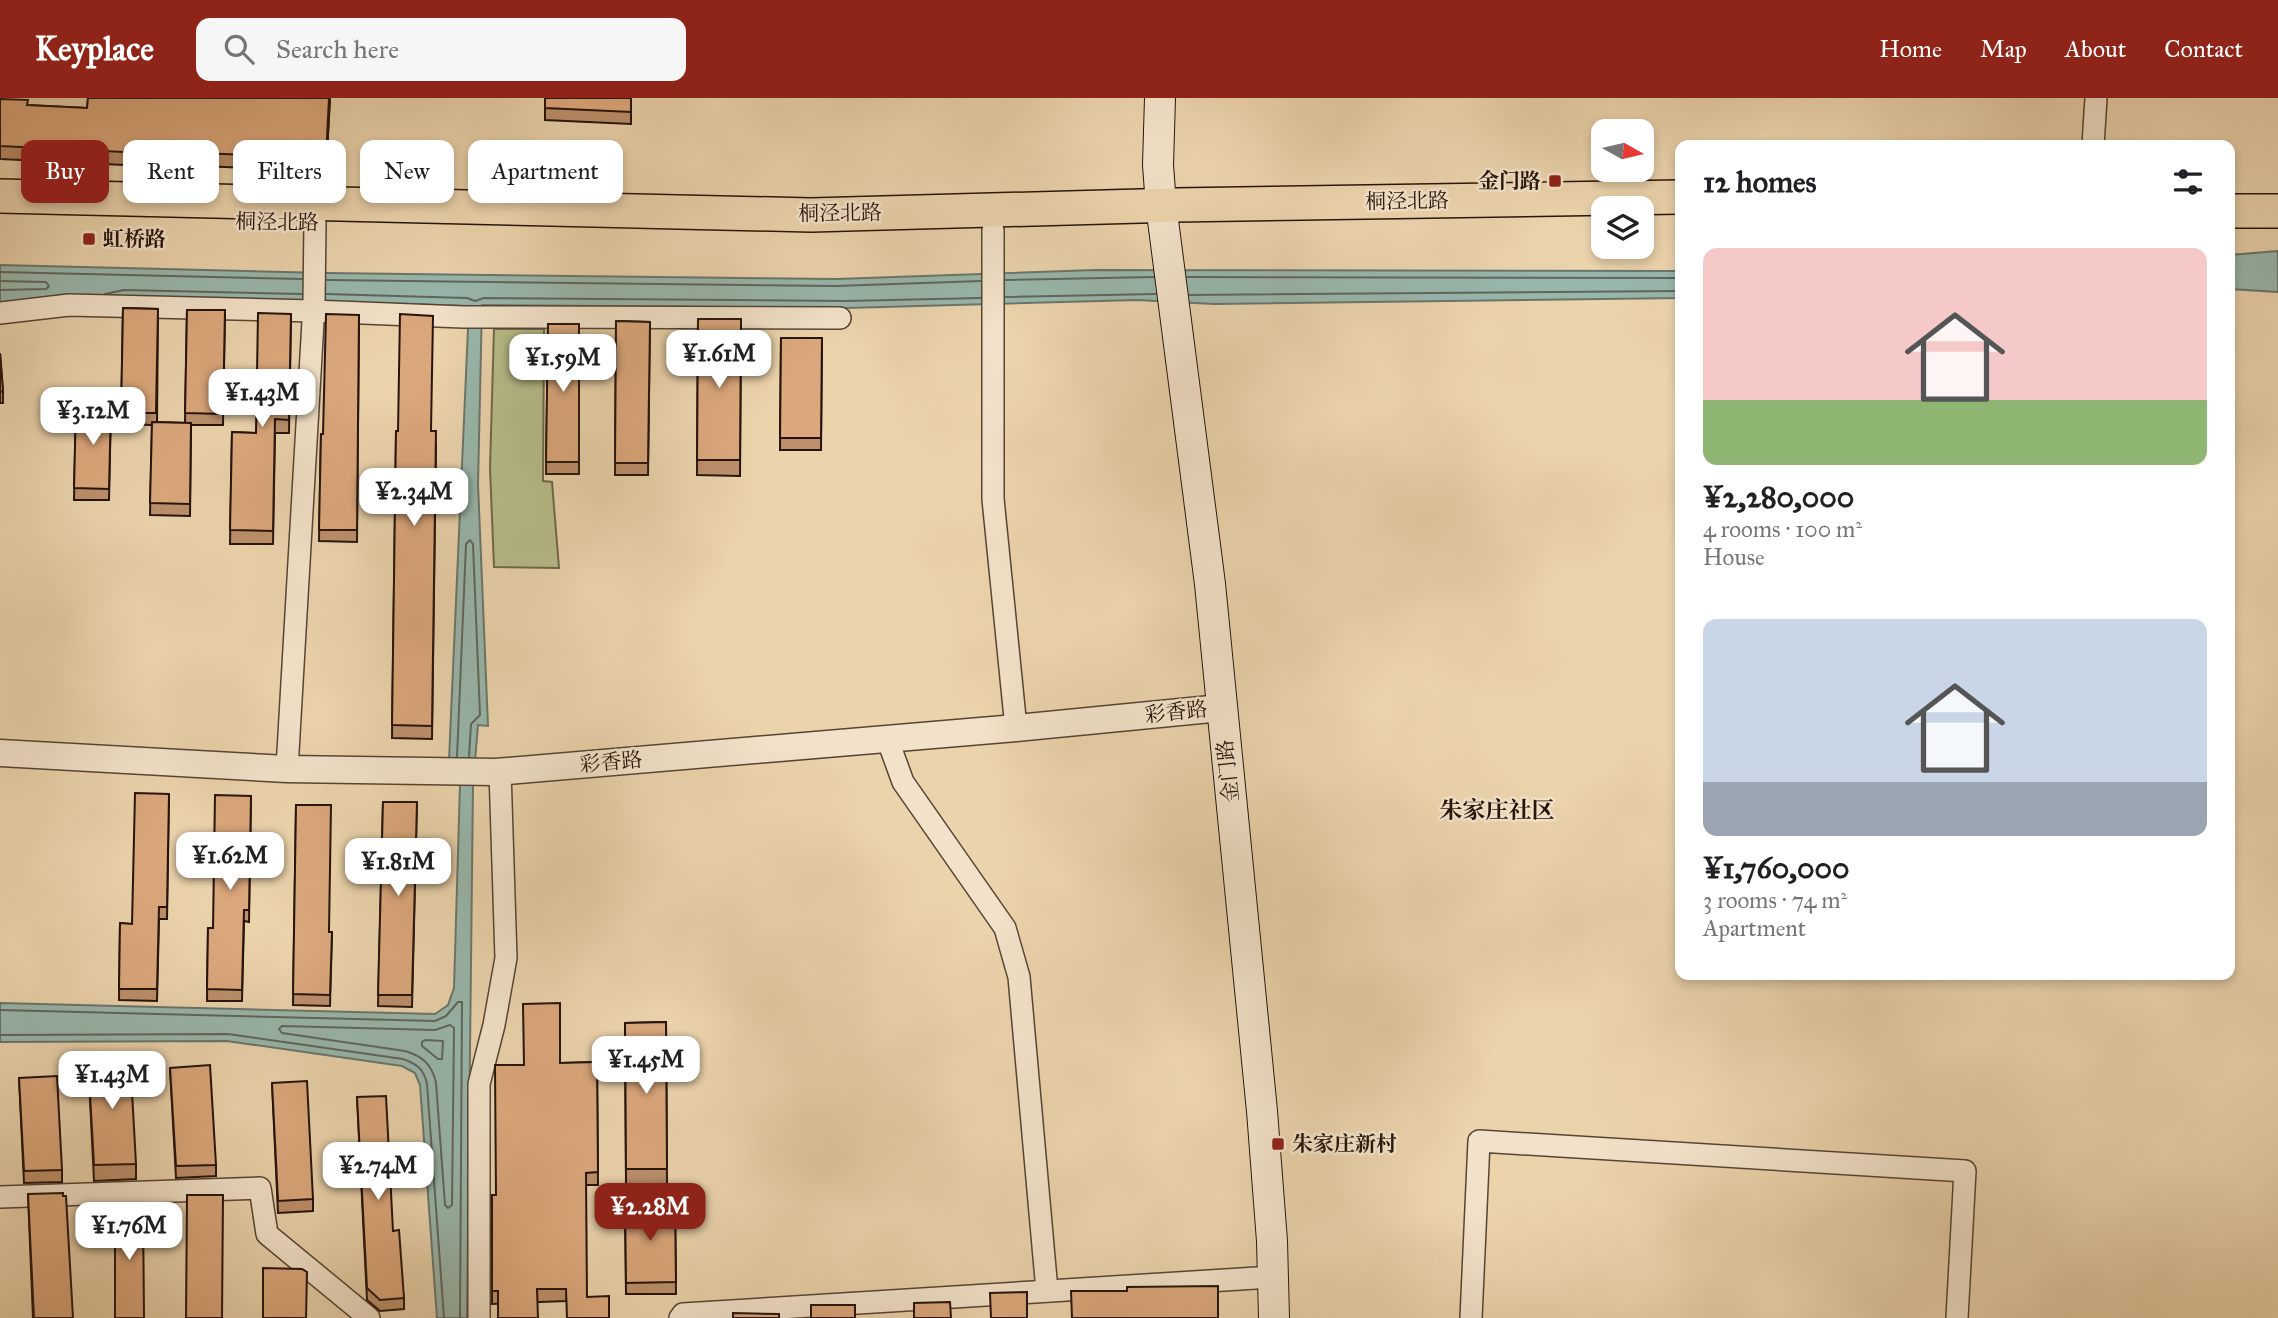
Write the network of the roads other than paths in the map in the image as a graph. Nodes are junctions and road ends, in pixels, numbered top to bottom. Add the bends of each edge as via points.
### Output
1 (1160, 98) edge
2 (1177, 98) edge
3 (2096, 98) edge
4 (2093, 140) edge
5 (2235, 191) edge
6 (2278, 191) edge
7 (0, 196) edge
8 (1675, 197) edge
9 (2235, 211) edge
10 (2278, 211) edge
11 (0, 216) edge
12 (1654, 216) edge
13 (1675, 216) edge
14 (1591, 217) edge
15 (315, 222) junction
16 (1167, 222) junction
17 (993, 230) junction
18 (313, 307) junction
19 (0, 313) edge
20 (840, 318) dead end
21 (1221, 708) junction
22 (1016, 728) junction
23 (887, 738) junction
24 (0, 753) edge
25 (287, 769) junction
26 (498, 771) junction
27 (0, 1196) edge
28 (1273, 1277) junction
29 (1047, 1291) junction
30 (369, 1318) edge
31 (479, 1318) edge
32 (680, 1318) edge
33 (1274, 1318) edge
34 (1471, 1318) edge
35 (1958, 1318) edge

1 - 16 main road, 金门路 via 1158,165
2 - 16 main road, 金门路
3 - 4 street
5 - 6 main road
7 - 16 main road, 桐泾北路
8 - 16 main road, 桐泾北路
9 - 10 main road
11 - 15 main road, 桐泾北路
12 - 13 main road
14 - 16 main road, 桐泾北路
15 - 17 main road, 桐泾北路 via 754,235
15 - 18 street
16 - 17 main road, 桐泾北路
16 - 21 main road, 金门路
17 - 22 street via 993,499
18 - 19 street via 69,305
18 - 20 street via 463,317
18 - 25 street
21 - 22 street, 彩香路
21 - 28 main road, 金门路 via 1262,1111
22 - 23 street, 彩香路
23 - 26 street, 彩香路
23 - 29 street via 903,782 1005,929 1019,977
24 - 25 street, 彩香路
25 - 26 street, 彩香路
26 - 31 street via 506,958 479,1084
27 - 30 street via 260,1188 267,1234
28 - 29 street
28 - 33 main road, 金门路
29 - 32 street via 683,1314
34 - 35 street via 1479,1141 1965,1171

